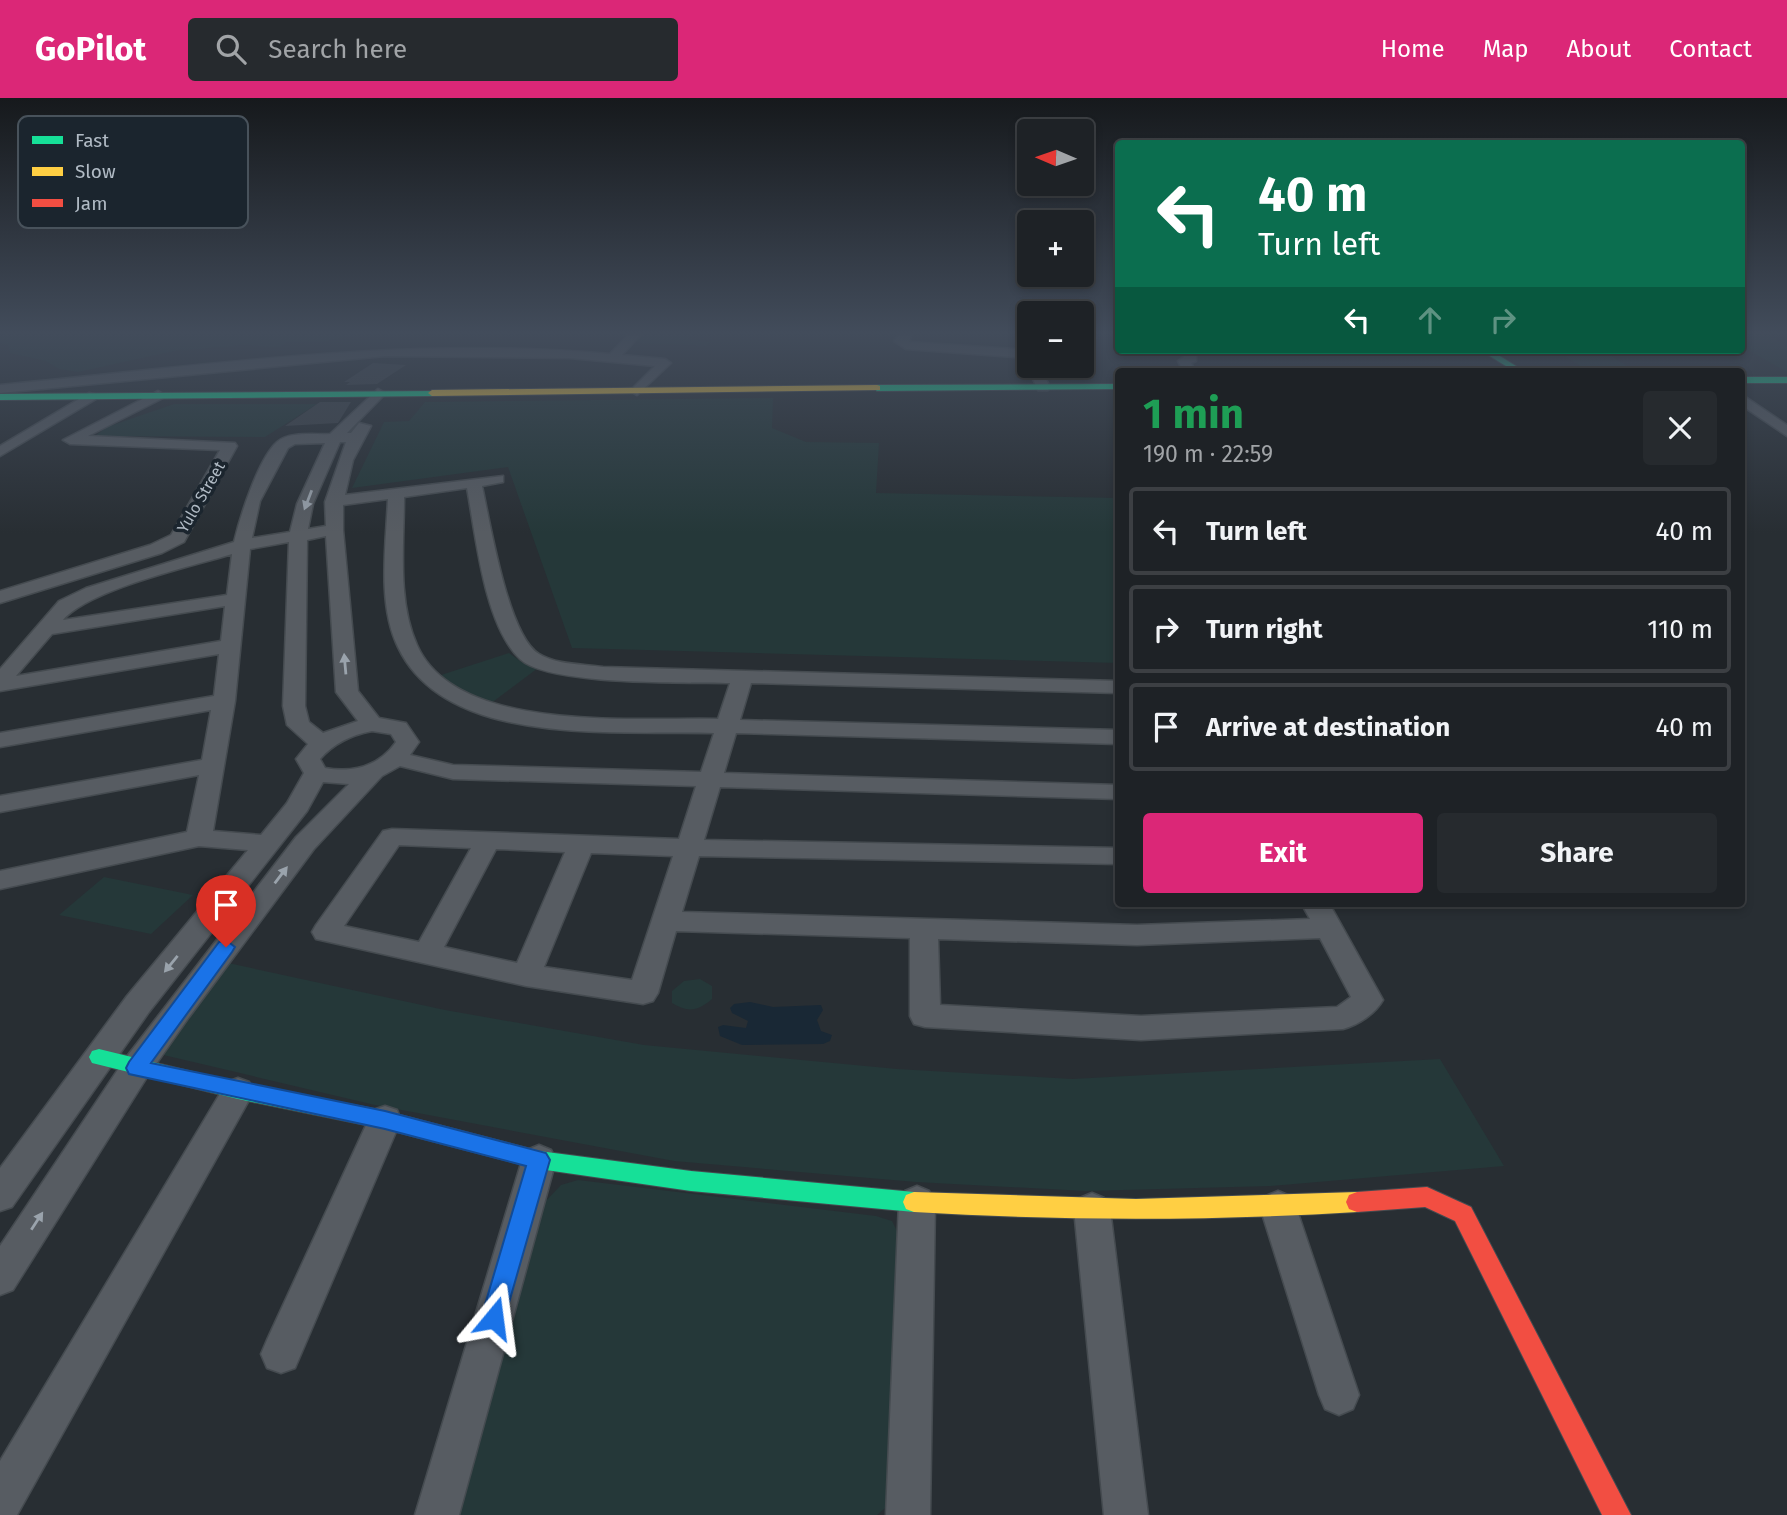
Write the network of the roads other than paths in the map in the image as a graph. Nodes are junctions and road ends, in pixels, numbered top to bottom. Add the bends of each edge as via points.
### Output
1 (10, 401) edge
2 (69, 401) edge
3 (86, 401) edge
4 (129, 401) edge
5 (143, 401) edge
6 (369, 401) edge
7 (389, 401) edge
8 (1745, 401) edge
9 (57, 419) junction
10 (34, 422) junction
11 (1787, 432) edge
12 (345, 437) junction
13 (0, 443) edge
14 (0, 452) edge
15 (497, 479) dead end
16 (474, 483) junction
17 (396, 494) junction
18 (334, 502) junction
19 (334, 530) junction
20 (298, 535) junction
21 (242, 545) junction
22 (0, 597) edge
23 (236, 599) junction
24 (46, 629) junction
25 (230, 646) junction
26 (742, 678) junction
27 (0, 684) edge
28 (1115, 687) edge
29 (224, 701) junction
30 (372, 724) junction
31 (727, 727) junction
32 (1115, 737) edge
33 (0, 740) edge
34 (320, 742) junction
35 (398, 759) junction
36 (213, 765) junction
37 (316, 773) junction
38 (372, 774) junction
39 (709, 781) junction
40 (1115, 792) edge
41 (0, 804) edge
42 (199, 838) junction
43 (488, 841) junction
44 (268, 844) junction
45 (582, 845) junction
46 (689, 848) junction
47 (1115, 856) edge
48 (0, 880) edge
49 (1322, 915) edge
50 (666, 920) junction
51 (924, 928) junction
52 (426, 954) junction
53 (526, 975) junction
54 (99, 1056) junction
55 (136, 1068) junction
56 (238, 1091) junction
57 (385, 1120) junction
58 (539, 1160) junction
59 (0, 1196) edge
60 (917, 1202) junction
61 (1278, 1207) junction
62 (1092, 1209) junction
63 (0, 1278) edge
64 (281, 1354) dead end
65 (1339, 1395) dead end
66 (0, 1502) edge
67 (437, 1515) edge
68 (908, 1515) edge
69 (1126, 1515) edge
70 (1617, 1515) edge

1 - 10 main road via 30,407 39,416
2 - 10 street
3 - 9 street
4 - 9 main road
5 - 22 street, Yulo Street via 70,440 230,446 178,538 156,549
6 - 12 street via 347,422
7 - 12 street
8 - 11 street
9 - 14 street
10 - 13 street
12 - 18 street
12 -> 20 street via 305,504
12 - 21 street via 292,440 282,445 252,501
15 - 16 street
16 - 17 street
16 - 26 street via 509,632 528,657 603,673
17 - 18 street
17 - 31 street via 398,603 405,646 424,676 446,694 488,713 530,721
18 - 19 street
19 - 20 street
30 -> 19 street via 348,692
20 - 21 street
20 - 34 street via 294,706 298,725
21 - 23 street
21 - 24 street via 93,592 66,606
23 - 24 street
23 - 25 street
24 - 27 street
25 - 27 street
25 - 29 street
26 - 28 street
26 - 31 street
29 - 33 street
29 - 36 street
30 - 34 street
30 - 35 street via 398,728 408,742
31 - 32 street
31 - 39 street
34 - 37 street via 308,759
35 - 38 street
35 - 39 street via 453,772
36 - 41 street
36 - 42 street
37 - 38 street via 340,779
37 - 44 street via 298,806
55 -> 38 street via 305,843
39 - 40 street
39 - 46 street
42 - 44 street
42 - 48 street
43 - 45 street
43 - 52 street
43 - 52 street via 392,837 326,932
44 -> 54 street
45 - 46 street
45 - 53 street
46 - 47 street
46 - 50 street
49 - 51 street via 1137,935
49 - 51 street via 1368,1000 1343,1018 1141,1028 925,1016
50 - 51 street
50 - 53 street via 643,993
52 - 53 street
54 - 55 main road
54 - 59 street
55 - 56 main road
63 -> 55 street
56 - 57 main road
56 - 66 street
57 - 58 main road
57 - 64 street
58 - 60 main road via 691,1181
58 - 67 street
60 - 62 main road
60 - 68 street
61 - 62 main road
61 - 65 street
61 - 70 main road via 1427,1197 1463,1214
62 - 69 street

